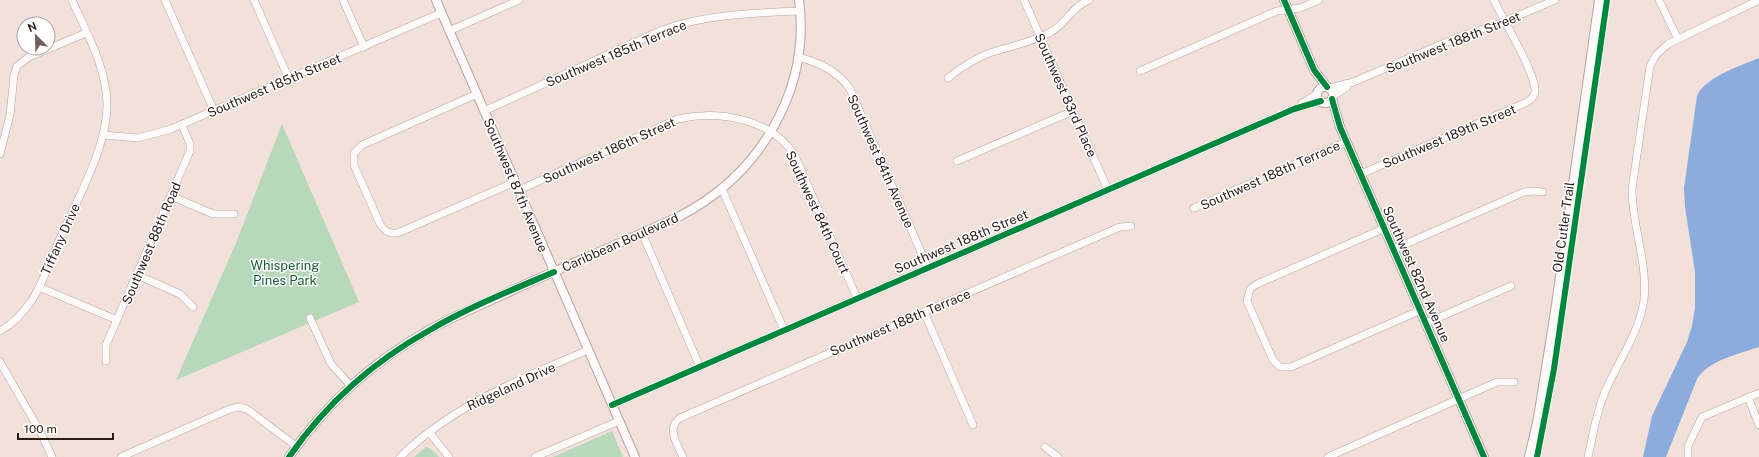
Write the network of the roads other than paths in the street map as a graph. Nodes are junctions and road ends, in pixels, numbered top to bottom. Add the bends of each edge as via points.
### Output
1 (72, 0) edge
2 (165, 0) edge
3 (254, 0) edge
4 (343, 0) edge
5 (436, 0) edge
6 (519, 0) edge
7 (799, 0) edge
8 (1024, 0) edge
9 (1089, 0) edge
10 (1284, 0) edge
11 (1319, 0) edge
12 (1494, 0) edge
13 (1555, 0) edge
14 (1600, 0) edge
15 (1659, 0) edge
16 (1759, 0) edge
17 (1288, 10) junction
18 (800, 11) junction
19 (441, 13) junction
20 (1505, 21) junction
21 (449, 31) junction
22 (86, 32) junction
23 (1041, 37) junction
24 (1678, 39) junction
25 (364, 47) junction
26 (798, 57) junction
27 (1140, 71) dead end
28 (948, 78) dead end
29 (288, 79) junction
30 (477, 94) junction
31 (1326, 95) junction
32 (214, 111) junction
33 (484, 111) junction
34 (1073, 111) junction
35 (182, 125) junction
36 (770, 133) junction
37 (103, 135) junction
38 (1346, 142) junction
39 (0, 154) edge
40 (957, 161) dead end
41 (1361, 174) junction
42 (515, 182) junction
43 (722, 189) junction
44 (519, 190) junction
45 (1108, 190) junction
46 (1543, 192) dead end
47 (171, 196) junction
48 (1194, 208) dead end
49 (234, 214) dead end
50 (1131, 226) dead end
51 (1384, 228) junction
52 (642, 233) junction
53 (1394, 249) junction
54 (928, 268) junction
55 (554, 272) junction
56 (137, 275) junction
57 (38, 286) junction
58 (1511, 286) dead end
59 (857, 298) junction
60 (193, 307) dead end
61 (1421, 310) junction
62 (924, 312) junction
63 (310, 318) dead end
64 (117, 320) junction
65 (1426, 323) junction
66 (784, 330) junction
67 (0, 331) edge
68 (588, 350) junction
69 (0, 362) edge
70 (106, 362) dead end
71 (700, 367) junction
72 (1514, 382) dead end
73 (351, 386) junction
74 (1759, 393) edge
75 (1748, 397) junction
76 (1459, 398) junction
77 (612, 405) junction
78 (619, 420) junction
79 (974, 425) dead end
80 (1759, 425) edge
81 (429, 432) junction
82 (296, 446) junction
83 (1045, 448) dead end
84 (52, 457) edge
85 (121, 457) edge
86 (289, 457) edge
87 (400, 457) edge
88 (448, 457) edge
89 (535, 457) edge
90 (635, 457) edge
91 (683, 457) edge
92 (1058, 457) edge
93 (1328, 457) edge
94 (1484, 457) edge
95 (1530, 457) edge
96 (1588, 457) edge
97 (1688, 457) edge

1 - 22 street, Tiffany Drive
2 - 32 street
3 - 29 street
4 - 25 street
5 - 19 street, Southwest 87th Avenue
6 - 21 street
7 - 18 street, Caribbean Boulevard
8 - 23 street, Southwest 83rd Place
9 - 23 street via 1074,9 1054,30
10 - 17 street, Southwest 82nd Avenue
11 - 17 street
12 - 20 street
13 - 20 street, Southwest 188th Street
14 - 95 main road via 1557,305 1539,418
15 - 24 street
16 - 24 street
17 - 27 street via 1277,11
17 - 31 street, Southwest 82nd Avenue via 1314,75
18 - 26 street, Caribbean Boulevard
18 - 33 street, Southwest 185th Terrace via 714,16 662,30
19 - 21 street, Southwest 87th Avenue
19 - 25 street, Southwest 185th Street
20 - 31 street, Southwest 188th Street via 1461,36
20 - 41 street, Southwest 189th Street via 1532,80 1534,94 1525,103
21 - 30 street, Southwest 87th Avenue
22 - 37 street, Tiffany Drive via 105,85 107,111
22 - 39 street via 30,57 17,66 10,115
23 - 28 street via 979,57
23 - 34 street, Southwest 83rd Place
24 - 96 street via 1658,53 1648,72 1632,189 1644,273 1644,300 1637,328 1602,400
25 - 29 street, Southwest 185th Street
26 - 36 street, Caribbean Boulevard via 788,96
26 - 54 street, Southwest 84th Avenue via 828,68 850,89
29 - 32 street, Southwest 185th Street
30 - 33 street, Southwest 87th Avenue
30 - 42 street via 362,145 354,153 354,165 362,185 380,224 388,233 400,232
31 - 38 street, Southwest 82nd Avenue
31 - 45 street, Southwest 188th Street via 1299,104
32 - 35 street, Southwest 185th Street
33 - 42 street, Southwest 87th Avenue
34 - 40 street
34 - 45 street, Southwest 83rd Place
35 - 37 street, Southwest 185th Street via 142,137 121,138
35 - 47 street, Southwest 88th Road via 190,144 190,151
36 - 43 street, Caribbean Boulevard via 745,168
36 - 44 street, Southwest 186th Street via 752,123 732,118 708,115 684,118 667,123
36 - 59 street, Southwest 84th Court via 784,142 794,154
37 - 57 street, Tiffany Drive via 92,166
38 - 41 street, Southwest 82nd Avenue
38 - 48 street, Southwest 188th Terrace
41 - 51 street, Southwest 82nd Avenue
42 - 44 street, Southwest 87th Avenue
43 - 52 street, Caribbean Boulevard via 696,207
43 - 66 street
44 - 55 street, Southwest 87th Avenue
45 - 54 street, Southwest 188th Street
46 - 53 street via 1524,192
47 - 49 street via 213,214
47 - 56 street, Southwest 88th Road
50 - 62 street, Southwest 188th Terrace via 1120,227
51 - 53 street, Southwest 82nd Avenue
51 - 61 street via 1257,284 1249,292 1248,303 1273,360 1280,367 1291,367
52 - 55 street, Caribbean Boulevard
52 - 71 street
53 - 61 street, Southwest 82nd Avenue
54 - 59 street, Southwest 188th Street
55 - 68 street, Southwest 87th Avenue
55 - 73 street, Caribbean Boulevard via 429,330 386,358
56 - 60 street via 180,294
56 - 64 street, Southwest 88th Road
57 - 64 street
57 - 67 street, Tiffany Drive via 25,310
58 - 65 street
59 - 66 street, Southwest 188th Street
61 - 65 street, Southwest 82nd Avenue
62 - 79 street
62 - 91 street, Southwest 188th Terrace via 683,416 674,427 674,436
63 - 73 street via 332,364
64 - 70 street, Southwest 88th Road via 106,345
65 - 76 street, Southwest 82nd Avenue
66 - 71 street, Southwest 188th Street
68 - 77 street, Southwest 87th Avenue
68 - 81 street, Ridgeland Drive via 486,395
69 - 84 street via 37,425
71 - 77 street, Southwest 188th Street
72 - 76 street via 1497,382
73 - 82 street, Caribbean Boulevard
74 - 75 street
75 - 80 street
75 - 97 street via 1702,417 1689,444
76 - 93 street
76 - 94 street, Southwest 82nd Avenue
77 - 78 street, Southwest 87th Avenue
78 - 89 street
78 - 90 street, Southwest 87th Avenue
81 - 87 street, Ridgeland Drive
81 - 88 street
82 - 85 street via 252,413 238,408 230,409
82 - 86 street, Caribbean Boulevard
83 - 92 street

